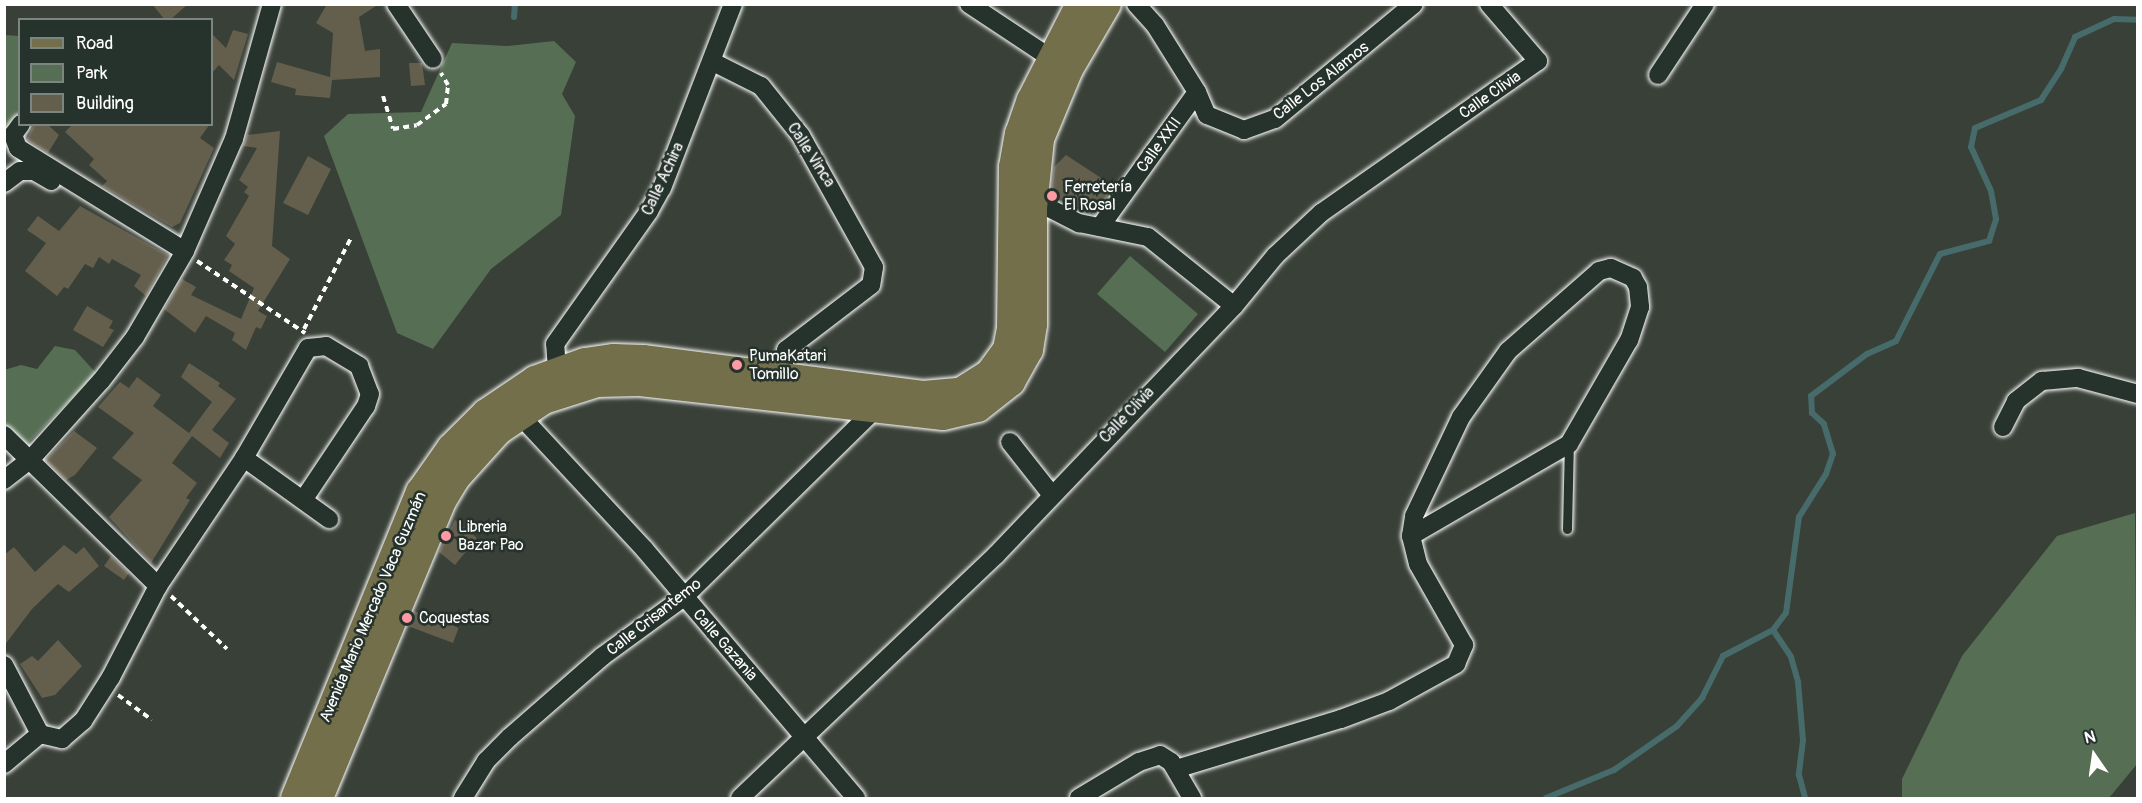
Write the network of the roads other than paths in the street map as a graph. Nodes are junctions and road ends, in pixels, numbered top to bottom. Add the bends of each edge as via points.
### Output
1 (272, 4) edge
2 (396, 4) edge
3 (733, 4) edge
4 (969, 4) edge
5 (1080, 4) edge
6 (1107, 4) edge
7 (1136, 4) edge
8 (1414, 4) edge
9 (1489, 4) edge
10 (1705, 4) edge
11 (433, 59) road end
12 (713, 62) junction
13 (1060, 64) junction
14 (1658, 75) dead end
15 (1197, 92) junction
16 (20, 126) edge
17 (4, 183) edge
18 (1034, 208) junction
19 (132, 217) junction
20 (1100, 227) junction
21 (185, 251) junction
22 (1234, 306) junction
23 (557, 370) junction
24 (782, 377) junction
25 (2138, 394) edge
26 (875, 400) junction
27 (523, 401) junction
28 (2003, 427) dead end
29 (4, 435) edge
30 (1010, 442) dead end
31 (1569, 444) junction
32 (244, 458) junction
33 (30, 460) junction
34 (4, 480) edge
35 (1051, 494) junction
36 (303, 500) junction
37 (328, 519) dead end
38 (1567, 529) dead end
39 (1410, 536) junction
40 (158, 586) junction
41 (684, 597) junction
42 (4, 665) edge
43 (40, 734) junction
44 (806, 738) junction
45 (4, 764) edge
46 (1176, 769) junction
47 (295, 798) edge
48 (319, 798) edge
49 (463, 798) edge
50 (740, 798) edge
51 (856, 798) edge
52 (1079, 798) edge
53 (1192, 798) edge

1 - 21 street via 234,139
2 - 11 street
3 - 12 street, Calle Achira
4 - 13 street
5 - 13 main road, Avenida Mario Mercado Vaca Guzmán
6 - 13 main road, Avenida Mario Mercado Vaca Guzmán
7 - 15 street, Calle Los Alamos via 1155,26
8 - 15 street, Calle Los Alamos via 1293,105 1258,127 1232,128 1207,115
9 - 22 street, Calle Clivia via 1538,61 1322,213 1275,256
10 - 14 street
12 - 23 street, Calle Achira via 650,212 555,344
12 - 24 street, Calle Vinca via 761,86 801,136 874,267 871,285 786,350
13 - 18 main road, Avenida Mario Mercado Vaca Guzmán via 1041,139
13 - 26 main road, Avenida Mario Mercado Vaca Guzmán via 1031,100 1013,167 1013,300 1007,349 989,374 960,392
15 - 20 street, Calle XXII
16 - 19 street via 13,135 18,148
17 - 19 street via 20,171 34,171 96,205
18 - 20 street via 1049,208 1079,223
18 - 26 main road, Avenida Mario Mercado Vaca Guzmán via 1033,324 1029,350 1011,382 978,408 961,413 922,416
19 - 21 street
20 - 22 street via 1148,237
21 - 33 street via 135,337
22 - 35 street, Calle Clivia
23 - 24 main road, Avenida Mario Mercado Vaca Guzmán via 585,362 644,359
23 - 27 main road, Avenida Mario Mercado Vaca Guzmán
24 - 26 main road, Avenida Mario Mercado Vaca Guzmán
25 - 28 street via 2078,378 2042,381 2016,401
26 - 27 main road, Avenida Mario Mercado Vaca Guzmán via 616,381
26 - 41 street, Calle Crisantemo
27 - 41 street, Calle Gazania via 528,424
27 - 47 main road, Avenida Mario Mercado Vaca Guzmán via 486,413 451,448 420,492
27 - 48 main road, Avenida Mario Mercado Vaca Guzmán via 455,479 441,501
29 - 33 street
30 - 35 street
31 - 38 lane
31 - 39 street
31 - 39 street via 1618,362 1640,307 1638,287 1633,278 1620,270 1599,271 1586,280 1508,351 1481,384 1425,492
32 - 36 street
32 - 36 street via 308,348 326,346 359,366 370,394 366,406
32 - 40 street
33 - 34 street
33 - 40 street
35 - 44 street, Calle Clivia via 996,555
36 - 37 street
39 - 46 street via 1418,564 1464,645 1456,664 1389,701 1341,719
40 - 43 street via 105,686 75,732 62,739
41 - 44 street, Calle Gazania
41 - 49 street, Calle Crisantemo via 603,656 510,737 486,762
42 - 43 street
43 - 45 street
44 - 50 street, Calle Clivia
44 - 51 street, Calle Gazania
46 - 52 street via 1160,755 1139,762
46 - 53 street

